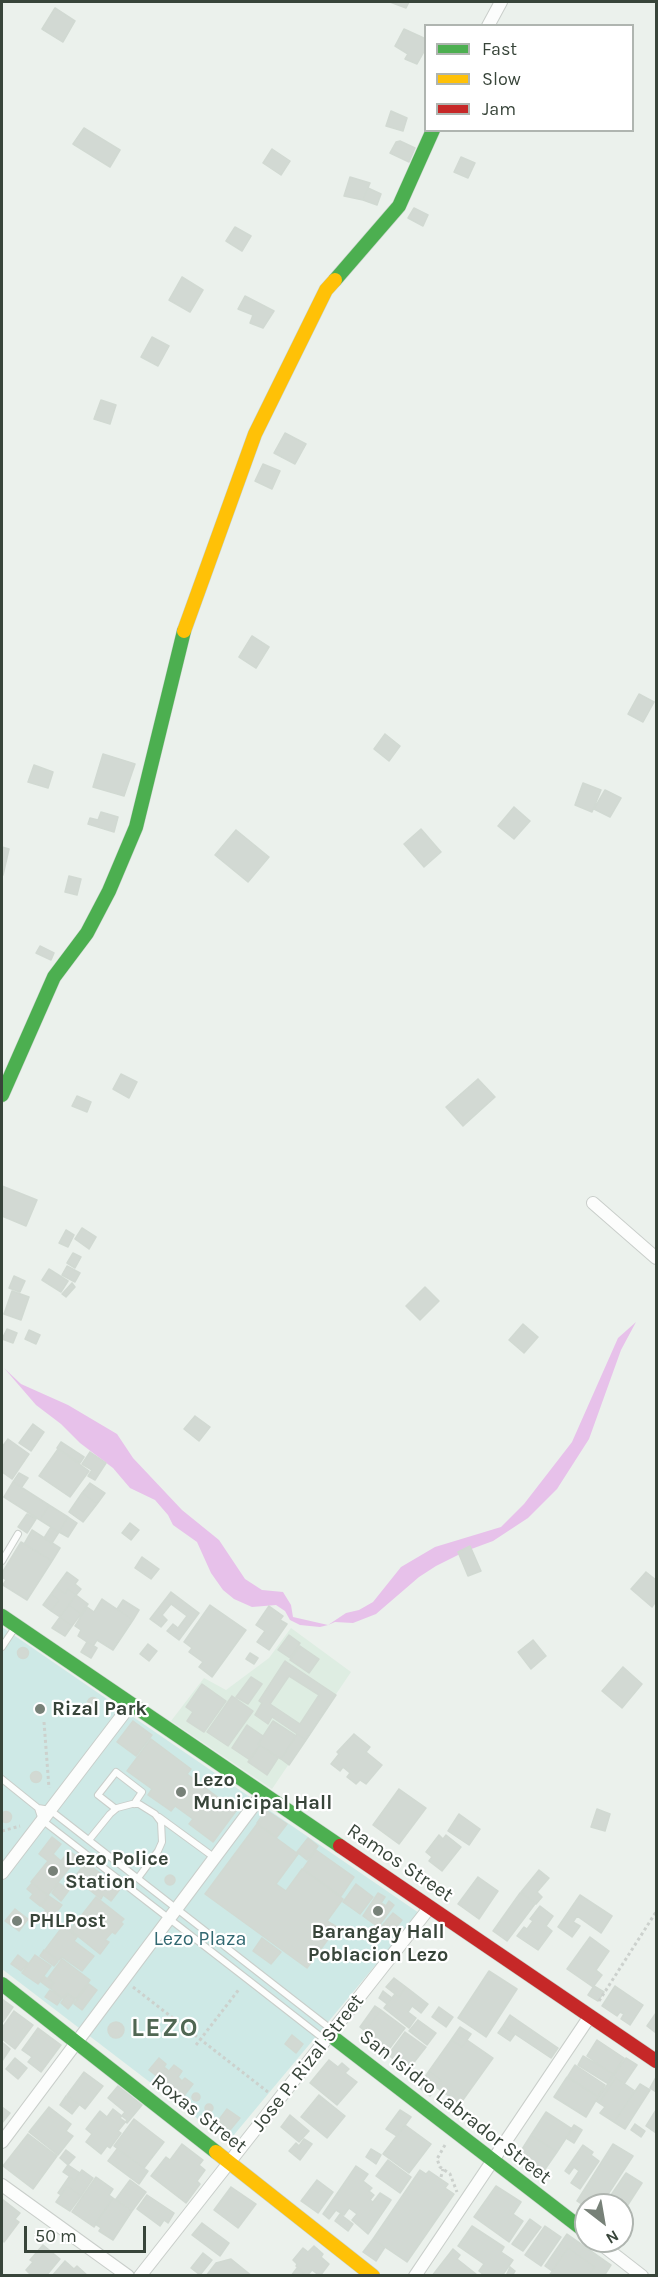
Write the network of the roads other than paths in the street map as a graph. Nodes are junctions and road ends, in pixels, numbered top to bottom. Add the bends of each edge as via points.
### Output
1 (501, 2) edge
2 (489, 24) edge
3 (432, 132) edge
4 (2, 1095) edge
5 (593, 1203) dead end
6 (657, 1258) edge
7 (18, 1534) dead end
8 (2, 1561) edge
9 (2, 1616) edge
10 (16, 1626) junction
11 (2, 1647) edge
12 (131, 1704) junction
13 (2, 1779) edge
14 (262, 1793) junction
15 (134, 1804) junction
16 (116, 1809) junction
17 (43, 1813) junction
18 (155, 1814) junction
19 (89, 1840) junction
20 (215, 1857) junction
21 (2, 1873) edge
22 (138, 1878) junction
23 (430, 1907) junction
24 (173, 1913) junction
25 (2, 1984) edge
26 (590, 2016) junction
27 (330, 2035) junction
28 (76, 2042) junction
29 (657, 2061) edge
30 (2, 2142) edge
31 (492, 2161) junction
32 (229, 2163) junction
33 (2, 2185) edge
34 (574, 2223) edge
35 (612, 2253) edge
36 (128, 2276) edge
37 (140, 2276) edge
38 (373, 2276) edge
39 (415, 2276) edge
40 (642, 2276) edge

1 - 2 street
3 - 4 street via 399,206 326,290 255,434 180,640 136,827 87,933 54,977
5 - 6 street
7 - 8 lane
9 - 10 street, Ramos Street
10 - 11 lane
10 - 12 street, Ramos Street
12 - 14 street, Ramos Street
12 - 17 street
13 - 17 lane, San Isidro Labrador Street
14 - 20 street
14 - 23 street, Ramos Street
15 - 16 lane
15 - 16 lane via 142,1792 116,1773 98,1795
15 - 18 lane
16 - 19 lane
17 - 19 lane, San Isidro Labrador Street
17 - 21 street
17 - 24 lane, San Isidro Labrador Street
18 - 20 lane
18 - 22 lane via 161,1822 162,1842
19 - 22 lane, San Isidro Labrador Street
20 - 24 street
22 - 24 lane, San Isidro Labrador Street
23 - 26 street, Ramos Street
23 - 27 street, Jose P. Rizal Street
24 - 27 lane, San Isidro Labrador Street via 327,2026
24 - 27 lane, San Isidro Labrador Street via 247,1979 320,2036
24 - 28 street
25 - 28 street, Roxas Street
26 - 29 street, Ramos Street
26 - 31 street
27 - 31 street, San Isidro Labrador Street
27 - 32 street, Jose P. Rizal Street
28 - 30 street
28 - 32 street, Roxas Street
31 - 34 street, San Isidro Labrador Street
31 - 39 street
32 - 37 street, Jose P. Rizal Street
32 - 38 street, Roxas Street
33 - 36 street
35 - 40 street

